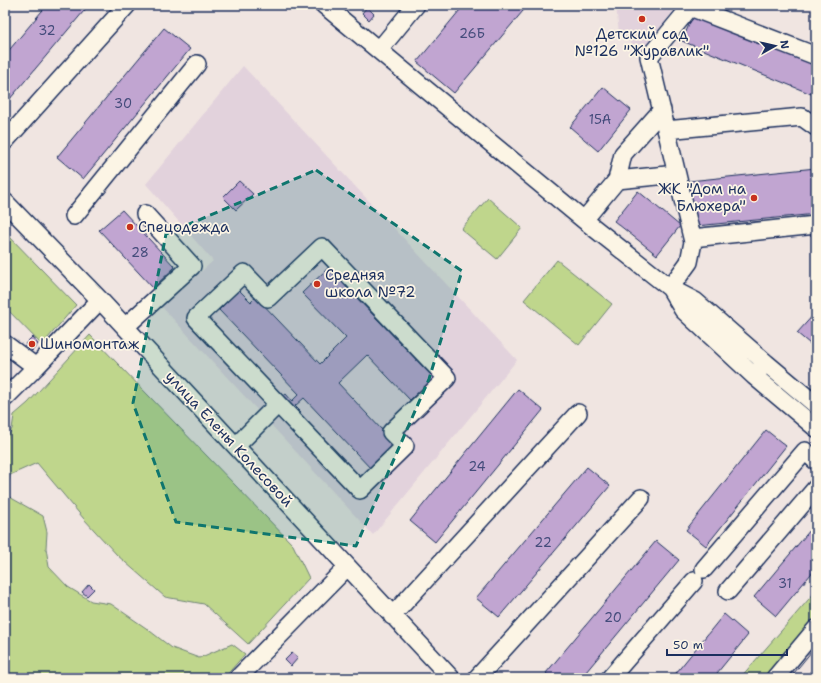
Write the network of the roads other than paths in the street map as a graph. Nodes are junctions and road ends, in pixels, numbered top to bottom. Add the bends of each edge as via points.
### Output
1 (127, 5) edge
2 (324, 5) edge
3 (416, 5) edge
4 (691, 6) edge
5 (379, 50) junction
6 (816, 56) edge
7 (198, 64) dead end
8 (662, 110) junction
9 (816, 127) edge
10 (666, 130) junction
11 (5, 141) edge
12 (677, 174) junction
13 (617, 180) junction
14 (5, 202) edge
15 (145, 214) dead end
16 (74, 216) dead end
17 (584, 220) junction
18 (816, 225) edge
19 (692, 238) junction
20 (670, 288) junction
21 (100, 300) junction
22 (125, 327) junction
23 (5, 344) edge
24 (766, 363) junction
25 (36, 367) junction
26 (754, 376) junction
27 (5, 398) edge
28 (278, 404) junction
29 (816, 405) edge
30 (578, 413) dead end
31 (816, 428) edge
32 (236, 446) junction
33 (816, 461) edge
34 (816, 488) edge
35 (641, 498) dead end
36 (347, 567) junction
37 (728, 591) dead end
38 (392, 616) junction
39 (816, 629) edge
40 (238, 678) edge
41 (451, 678) edge
42 (476, 678) edge
43 (610, 678) edge
44 (775, 678) edge

1 - 11 street
2 - 5 street
3 - 5 street
4 - 6 street
4 - 8 street via 649,58
5 - 17 street
7 - 16 street
8 - 10 street
8 - 13 street via 623,154
9 - 10 street via 802,117
10 - 12 street
12 - 13 street
12 - 19 street
13 - 17 street
14 - 21 street, улица Елены Колесовой
15 - 22 street via 192,266
17 - 20 street
18 - 19 street
19 - 20 street via 689,262
20 - 24 street via 695,301
20 - 26 street via 683,310
21 - 22 street, улица Елены Колесовой
21 - 25 street
22 - 32 street, улица Елены Колесовой
23 - 25 street
24 - 26 street
24 - 29 street
25 - 27 street
26 - 31 street
28 - 28 street via 360,490 405,446 391,432 447,378 322,247 268,298 244,273 196,318
28 - 32 street
30 - 38 street
32 - 36 street, улица Елены Колесовой
33 - 43 street via 805,451
34 - 37 street
35 - 42 street
36 - 38 street, улица Елены Колесовой
36 - 40 street
38 - 41 street, улица Елены Колесовой
39 - 44 street

